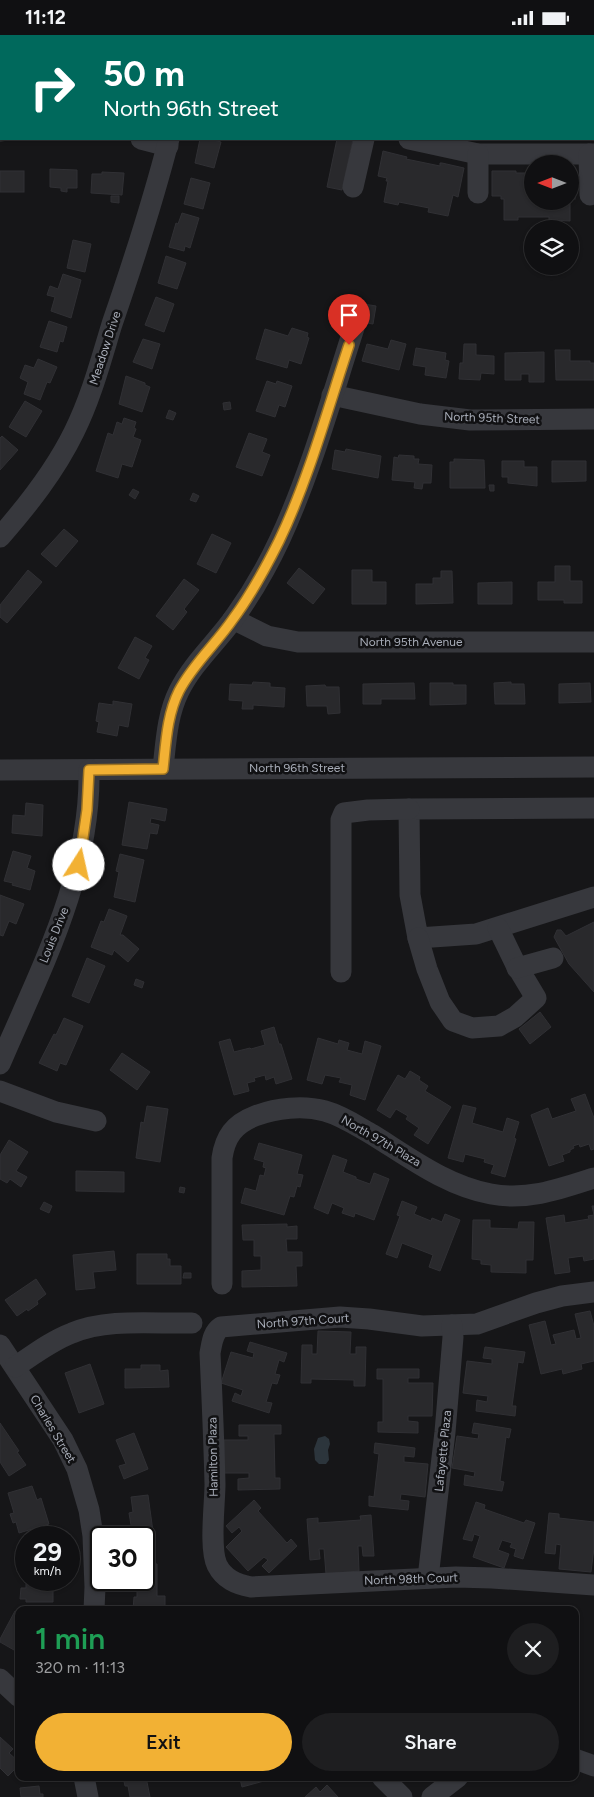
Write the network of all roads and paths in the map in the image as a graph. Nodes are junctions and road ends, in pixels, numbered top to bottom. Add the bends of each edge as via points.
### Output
1 (150, 140) edge
2 (364, 140) edge
3 (417, 140) edge
4 (168, 142) edge
5 (478, 154) junction
6 (592, 154) edge
7 (353, 187) dead end
8 (478, 193) dead end
9 (590, 195) dead end
10 (354, 328) dead end
11 (332, 395) junction
12 (594, 419) edge
13 (0, 537) edge
14 (233, 619) junction
15 (594, 643) edge
16 (594, 767) edge
17 (163, 769) junction
18 (0, 770) edge
19 (89, 770) junction
20 (594, 808) edge
21 (409, 809) junction
22 (594, 897) edge
23 (498, 928) junction
24 (418, 938) junction
25 (553, 959) dead end
26 (517, 967) junction
27 (341, 972) dead end
28 (0, 1064) edge
29 (0, 1091) edge
30 (96, 1121) dead end
31 (594, 1178) edge
32 (222, 1284) dead end
33 (594, 1292) edge
34 (192, 1323) dead end
35 (452, 1325) junction
36 (217, 1330) joint
37 (0, 1345) edge
38 (15, 1367) junction
39 (428, 1578) junction
40 (230, 1580) joint
41 (594, 1585) edge
42 (94, 1606) edge
43 (0, 1679) edge
44 (15, 1693) edge
45 (579, 1760) edge
46 (594, 1766) edge
47 (85, 1781) edge
48 (386, 1781) edge
49 (453, 1781) edge
50 (88, 1797) edge
51 (402, 1797) edge
52 (432, 1797) edge

1 - 4 street
2 - 7 street
3 - 5 street
4 - 13 street, Meadow Drive via 135,256 75,431 31,501
5 - 6 street
5 - 8 street
6 - 9 street
10 - 11 street
11 - 12 street, North 95th Street via 420,414 470,420
11 - 14 street via 304,480 280,539
14 - 15 street, North 95th Avenue via 267,636 298,643
14 - 17 street via 193,668 179,691 169,721
16 - 17 street, North 96th Street
17 - 19 street, North 96th Street
18 - 19 street, North 96th Street
19 - 28 street, Louis Drive via 84,837 72,891
20 - 21 street
21 - 24 street via 410,895
21 - 27 street via 344,813 341,820
22 - 23 street
23 - 24 street via 476,934
23 - 26 street
24 - 26 street via 440,1002 453,1021 472,1028 499,1026 536,998
25 - 26 street
29 - 30 street via 56,1112
31 - 32 street, North 97th Plaza via 552,1192 526,1196 491,1195 450,1181 346,1119 326,1111 297,1108 260,1114 235,1127 224,1146
33 - 35 street, North 97th Court via 536,1303 477,1324
34 - 38 street via 117,1324 87,1328 60,1338
35 - 36 street, North 97th Court via 422,1326 340,1317 221,1327
35 - 39 street, Lafayette Plaza via 446,1432
36 - 40 street, Hamilton Plaza via 210,1353 214,1553 217,1564
37 - 38 street, Charles Street
38 - 42 street, Charles Street via 63,1440 83,1487 94,1546
39 - 40 street, North 98th Court via 251,1587
39 - 41 street, North 98th Court via 492,1578
43 - 44 street
45 - 46 street
47 - 50 street
48 - 51 street
49 - 52 street

